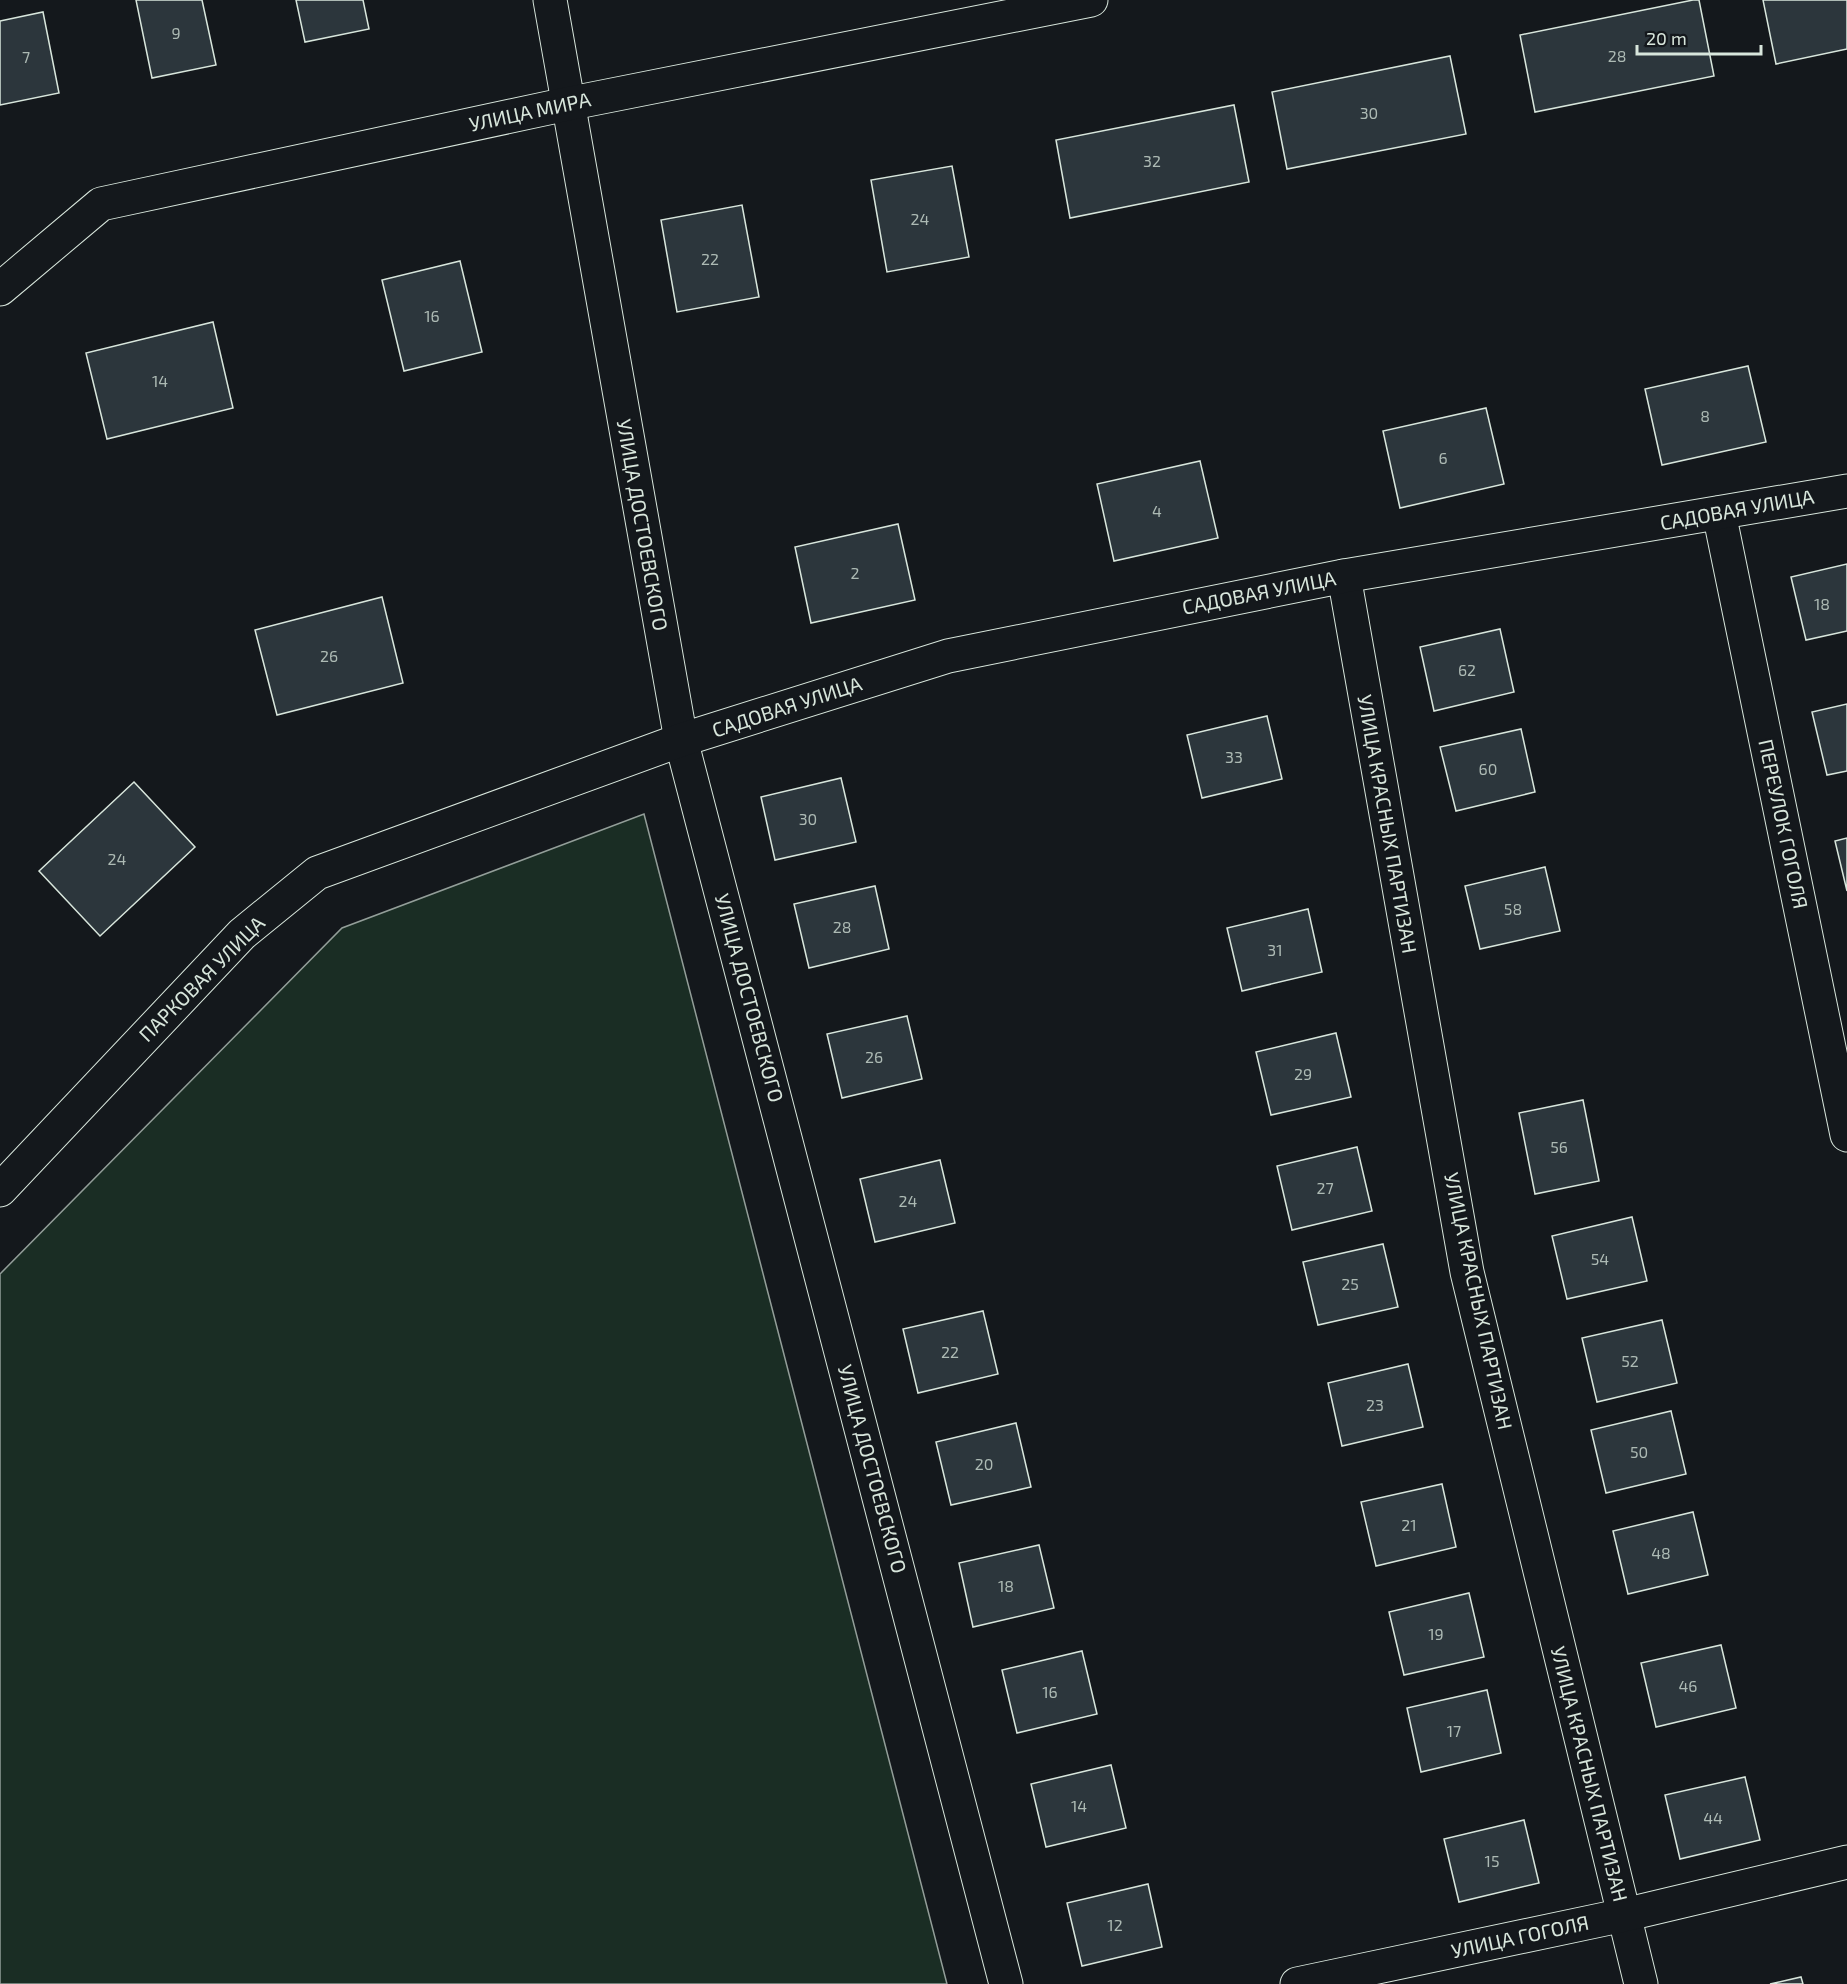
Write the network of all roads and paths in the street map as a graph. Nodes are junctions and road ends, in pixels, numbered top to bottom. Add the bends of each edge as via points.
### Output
1 (550, 0) edge
2 (1091, 0) edge
3 (567, 104) junction
4 (0, 290) edge
5 (1847, 491) edge
6 (1719, 513) junction
7 (1344, 576) junction
8 (681, 740) junction
9 (1847, 1135) edge
10 (0, 1190) edge
11 (1847, 1862) edge
12 (1624, 1915) junction
13 (1006, 1984) edge
14 (1297, 1984) edge
15 (1641, 1984) edge

1 - 3 street, УЛИЦА ДОСТОЕВСКОГО
2 - 3 street, УЛИЦА МИРА
3 - 4 street, УЛИЦА МИРА via 101,204
3 - 8 street, УЛИЦА ДОСТОЕВСКОГО
5 - 6 street, САДОВАЯ УЛИЦА
6 - 7 street, САДОВАЯ УЛИЦА
6 - 9 street, ПЕРЕУЛОК ГОГОЛЯ
7 - 8 street, САДОВАЯ УЛИЦА via 948,656
7 - 12 street, УЛИЦА КРАСНЫХ ПАРТИЗАН via 1467,1272
8 - 10 street, ПАРКОВАЯ УЛИЦА via 317,873 242,934
8 - 13 street, УЛИЦА ДОСТОЕВСКОГО
11 - 12 street, УЛИЦА ГОГОЛЯ
12 - 14 street, УЛИЦА ГОГОЛЯ
12 - 15 street, УЛИЦА КРАСНЫХ ПАРТИЗАН

